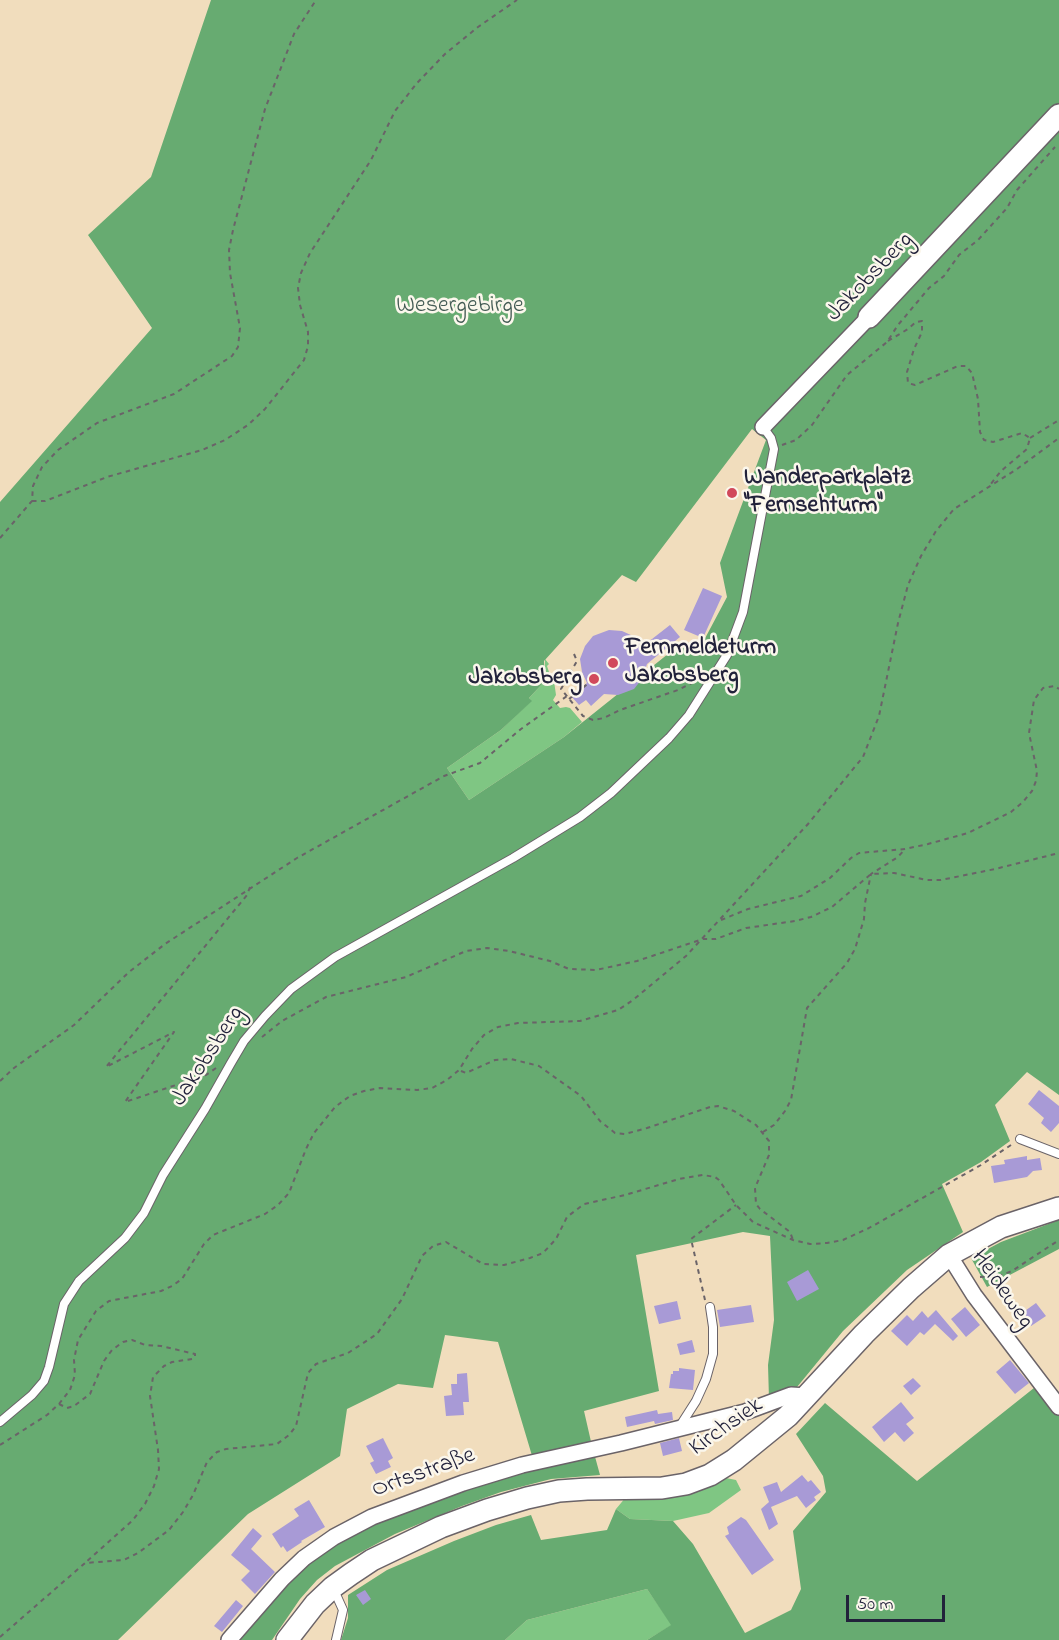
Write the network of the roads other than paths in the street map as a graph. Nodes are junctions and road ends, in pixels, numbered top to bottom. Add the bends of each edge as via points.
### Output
1 (1059, 115) edge
2 (869, 317) joint
3 (763, 427) joint
4 (1020, 1138) road end
5 (1059, 1154) edge
6 (1059, 1208) edge
7 (949, 1255) junction
8 (711, 1307) road end
9 (807, 1396) junction
10 (1059, 1407) edge
11 (0, 1422) edge
12 (677, 1429) junction
13 (333, 1587) junction
14 (229, 1640) edge
15 (287, 1640) edge
16 (336, 1640) edge

1 - 2 main road, Jakobsberg
2 - 3 street, Jakobsberg
3 - 11 lane, Jakobsberg via 774,449 743,612 716,675 689,715 611,793 580,817 335,957 291,989 251,1033 231,1063 144,1213 125,1238 79,1281 64,1304 44,1381
4 - 5 lane
6 - 7 main road, Kirchsiek via 1000,1227
7 - 9 main road, Kirchsiek via 864,1334
7 - 10 street, Heideweg via 974,1295
8 - 12 lane via 713,1354 696,1401
9 - 12 street, Ortsstraße via 784,1396 745,1412
9 - 13 main road, Kirchsiek via 758,1442 710,1475 662,1488 559,1491 527,1498 410,1541 372,1560
12 - 14 street, Ortsstraße via 463,1482 372,1517 304,1558
13 - 15 main road, Kirchsiek
13 - 16 lane via 343,1610

